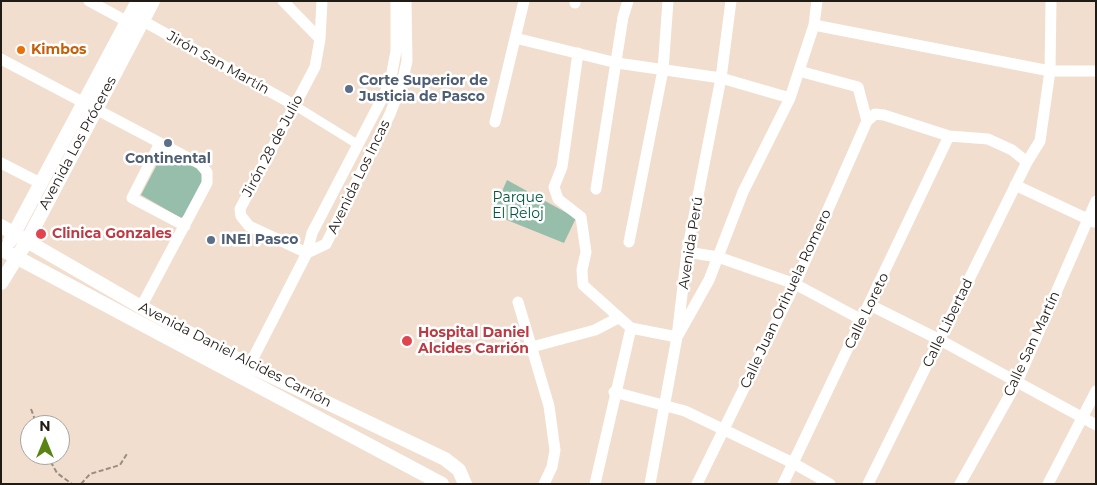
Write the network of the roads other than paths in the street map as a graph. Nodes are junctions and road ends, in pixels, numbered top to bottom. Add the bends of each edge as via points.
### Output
1 (89, 1) edge
2 (138, 1) edge
3 (153, 1) edge
4 (283, 1) edge
5 (322, 1) edge
6 (396, 1) edge
7 (406, 1) edge
8 (524, 1) edge
9 (628, 1) edge
10 (668, 1) edge
11 (731, 1) edge
12 (817, 1) edge
13 (1051, 1) edge
14 (143, 21) junction
15 (128, 22) junction
16 (814, 25) junction
17 (401, 29) junction
18 (515, 38) junction
19 (320, 39) junction
20 (578, 53) junction
21 (1, 59) edge
22 (618, 63) junction
23 (663, 70) junction
24 (799, 71) junction
25 (1050, 71) junction
26 (1096, 72) edge
27 (722, 78) junction
28 (790, 98) junction
29 (294, 105) junction
30 (90, 108) junction
31 (871, 118) junction
32 (495, 122) dead end
33 (949, 136) junction
34 (160, 143) junction
35 (357, 144) junction
36 (372, 150) junction
37 (1027, 162) junction
38 (1, 163) edge
39 (42, 184) junction
40 (1015, 185) junction
41 (596, 190) dead end
42 (1096, 201) edge
43 (1092, 221) edge
44 (1, 226) edge
45 (185, 226) junction
46 (21, 237) junction
47 (629, 242) dead end
48 (687, 252) junction
49 (6, 253) edge
50 (308, 253) junction
51 (718, 257) junction
52 (94, 280) junction
53 (1, 282) edge
54 (795, 284) junction
55 (85, 294) junction
56 (518, 302) dead end
57 (870, 305) junction
58 (141, 307) junction
59 (618, 318) junction
60 (862, 320) junction
61 (631, 328) junction
62 (677, 337) junction
63 (200, 339) junction
64 (940, 340) junction
65 (532, 347) junction
66 (193, 352) junction
67 (250, 366) junction
68 (242, 379) junction
69 (1016, 382) junction
70 (1096, 391) edge
71 (614, 392) junction
72 (664, 404) junction
73 (1084, 418) junction
74 (1096, 425) edge
75 (724, 431) junction
76 (793, 463) junction
77 (442, 484) edge
78 (465, 484) edge
79 (544, 484) edge
80 (595, 484) edge
81 (650, 484) edge
82 (697, 484) edge
83 (783, 484) edge
84 (830, 484) edge
85 (868, 484) edge
86 (960, 484) edge
87 (1048, 484) edge

1 - 15 street
2 - 15 street, Avenida Los Próceres
3 - 14 street, Avenida Los Próceres
4 - 19 street
5 - 19 street, Jirón 28 de Julio
6 - 17 street, Avenida Los Incas
7 - 17 street, Avenida Los Incas
8 - 18 street
9 - 22 street
10 - 23 street
11 - 27 street, Avenida Perú
12 - 16 street
13 - 25 street, Calle Libertad
14 - 29 street, Jirón San Martín
14 - 30 street, Avenida Los Próceres
15 - 30 street, Avenida Los Próceres
16 - 24 street
16 - 25 street
17 - 35 street, Avenida Los Incas via 390,83
17 - 36 street, Avenida Los Incas via 407,61 402,82
18 - 20 street
18 - 32 street
19 - 29 street, Jirón 28 de Julio via 315,67
20 - 22 street
20 - 59 street via 562,168 554,187 558,199 581,217 586,252 583,285
21 - 30 street
22 - 23 street
22 - 41 street
23 - 27 street
23 - 47 street
24 - 28 street
24 - 31 street via 858,86
25 - 26 street
25 - 37 street, Calle Libertad via 1044,127 1040,141
27 - 28 street
27 - 48 street, Avenida Perú
28 - 51 street via 743,192
29 - 35 street
29 - 50 street, Jirón 28 de Julio via 240,209 249,226
30 - 34 street
30 - 39 street, Avenida Los Próceres
30 - 46 street, Avenida Los Próceres
31 - 33 street via 884,115
31 - 54 street, Calle Juan Orihuela Romero
33 - 37 street via 993,140
33 - 57 street, Calle Loreto
34 - 45 street via 200,164 206,172 207,183
34 - 45 street via 132,198
35 - 36 street
35 - 50 street, Avenida Los Incas via 312,233
36 - 50 street, Avenida Los Incas via 326,244
37 - 40 street, Calle Libertad
38 - 39 street
39 - 46 street, Avenida Los Próceres
40 - 43 street
40 - 64 street, Calle Libertad
42 - 43 street, Calle San Martín
43 - 69 street, Calle San Martín
44 - 46 street, Avenida Daniel Alcides Carrión
45 - 58 street
46 - 49 street, Avenida Los Próceres
46 - 52 street, Avenida Daniel Alcides Carrión
48 - 51 street
48 - 62 street, Avenida Perú
49 - 53 street, Avenida Los Próceres
49 - 55 street, Avenida Daniel Alcides Carrión
50 - 67 street, Avenida Los Incas
51 - 54 street
51 - 62 street
52 - 55 street
52 - 58 street, Avenida Daniel Alcides Carrión
54 - 60 street
54 - 75 street, Calle Juan Orihuela Romero
55 - 66 street, Avenida Daniel Alcides Carrión
56 - 65 street
57 - 60 street, Calle Loreto
57 - 64 street
58 - 63 street, Avenida Daniel Alcides Carrión
59 - 61 street
59 - 65 street via 595,330
60 - 76 street, Calle Loreto
61 - 62 street
61 - 71 street
62 - 72 street, Avenida Perú
63 - 66 street
63 - 67 street, Avenida Daniel Alcides Carrión
64 - 69 street
64 - 85 street, Calle Libertad
65 - 79 street via 549,406 555,450
66 - 68 street, Avenida Daniel Alcides Carrión
67 - 68 street, Avenida Los Incas
67 - 78 street, Avenida Daniel Alcides Carrión via 445,459 459,470
68 - 77 street, Avenida Daniel Alcides Carrión
69 - 73 street
69 - 86 street, Calle San Martín
70 - 73 street
71 - 72 street
71 - 80 street
72 - 75 street
72 - 81 street, Avenida Perú
73 - 74 street
73 - 87 street
75 - 76 street
75 - 82 street, Calle Juan Orihuela Romero
76 - 83 street, Calle Loreto
76 - 84 street

